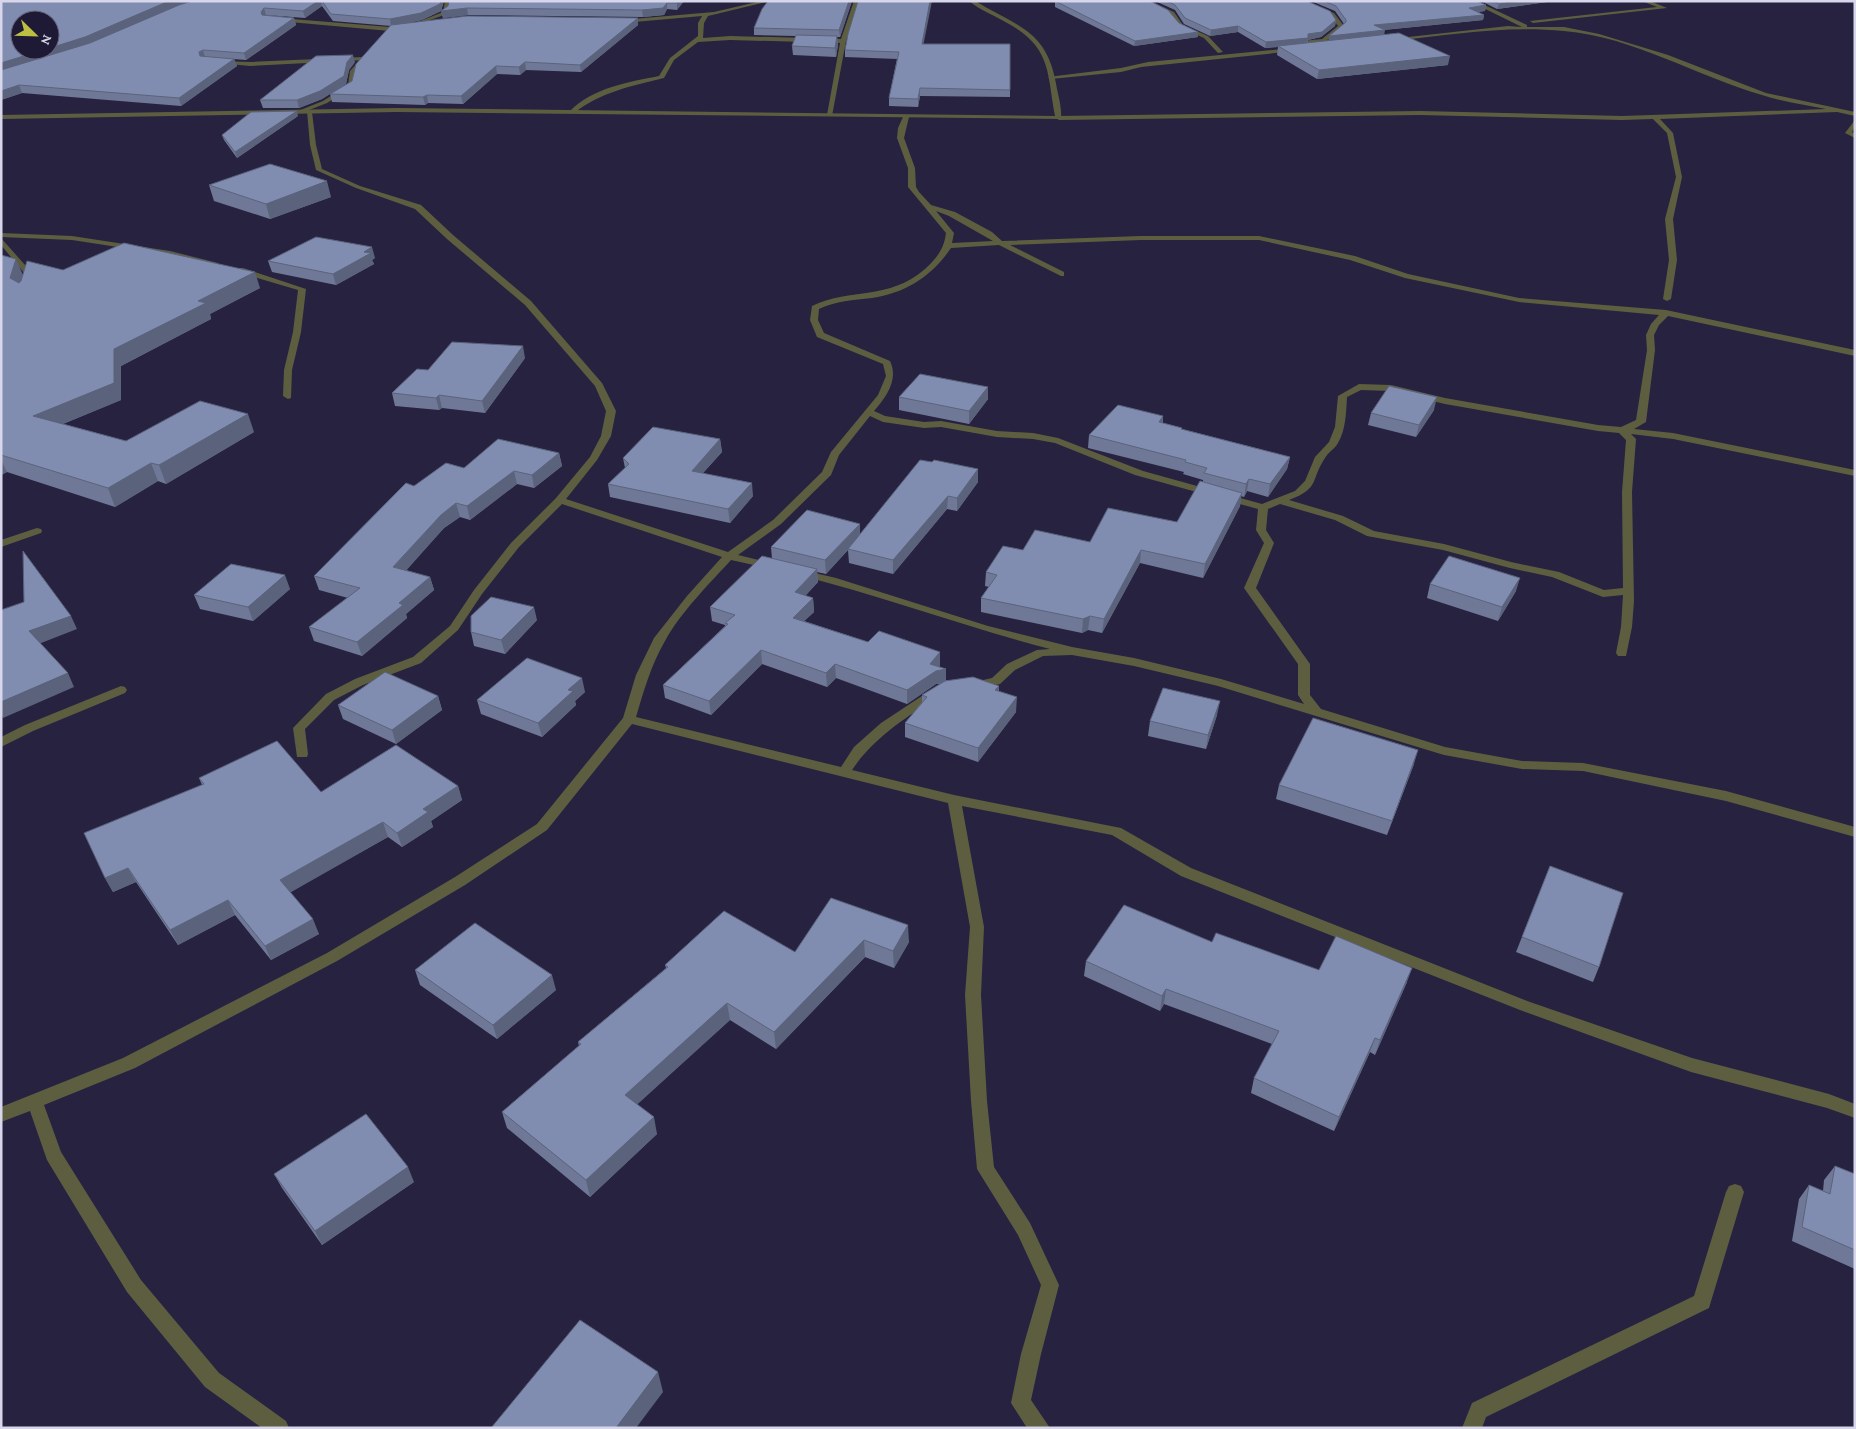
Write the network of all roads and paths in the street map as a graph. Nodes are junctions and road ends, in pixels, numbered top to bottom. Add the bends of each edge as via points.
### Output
1 (448, 1) edge
2 (768, 1) edge
3 (858, 1) edge
4 (971, 1) edge
5 (1145, 1) edge
6 (1301, 1) edge
7 (1471, 1) edge
8 (1644, 1) edge
9 (706, 15) junction
10 (274, 20) edge
11 (444, 21) edge
12 (614, 21) edge
13 (424, 23) junction
14 (1518, 23) junction
15 (411, 26) edge
16 (397, 28) edge
17 (1529, 28) junction
18 (390, 29) junction
19 (384, 35) edge
20 (696, 40) junction
21 (1389, 40) edge
22 (843, 41) junction
23 (1329, 46) edge
24 (1220, 52) junction
25 (368, 53) edge
26 (363, 59) junction
27 (214, 62) edge
28 (1142, 66) junction
29 (1051, 77) junction
30 (1834, 111) junction
31 (309, 112) junction
32 (572, 112) junction
33 (295, 113) junction
34 (1855, 114) edge
35 (830, 116) junction
36 (1654, 116) junction
37 (906, 117) junction
38 (1, 118) edge
39 (1059, 118) junction
40 (1855, 122) edge
41 (1855, 136) edge
42 (927, 206) junction
43 (1, 235) edge
44 (1, 240) edge
45 (1000, 243) junction
46 (948, 246) junction
47 (224, 265) edge
48 (232, 268) edge
49 (1060, 274) dead end
50 (25, 288) edge
51 (1666, 298) dead end
52 (1666, 313) junction
53 (1855, 353) edge
54 (288, 396) dead end
55 (868, 412) junction
56 (883, 420) junction
57 (858, 425) junction
58 (1622, 430) junction
59 (1855, 472) edge
60 (560, 500) junction
61 (1280, 501) junction
62 (1263, 507) junction
63 (37, 531) dead end
64 (1, 544) edge
65 (729, 556) junction
66 (1628, 591) junction
67 (1072, 651) junction
68 (1622, 653) dead end
69 (965, 687) edge
70 (949, 689) edge
71 (121, 690) dead end
72 (1317, 713) junction
73 (629, 719) junction
74 (1, 743) edge
75 (302, 754) dead end
76 (844, 773) junction
77 (954, 800) junction
78 (1855, 832) edge
79 (34, 1102) junction
80 (1855, 1111) edge
81 (1, 1114) edge
82 (1735, 1192) dead end
83 (279, 1428) edge
84 (1040, 1428) edge
85 (1472, 1428) edge

1 - 13 street via 445,13
2 - 9 street
3 - 22 street
4 - 29 street via 1023,30 1041,45 1048,59
5 - 24 street via 1174,14 1181,26 1206,37
6 - 24 street via 1332,14 1341,26 1324,40
7 - 14 street
8 - 14 street via 1664,8
9 - 12 street
9 - 20 street via 701,22 700,37
10 - 18 street
11 - 13 street
13 - 15 street
14 - 17 street
16 - 18 street
17 - 21 street
17 - 30 street via 1564,29 1597,35 1666,56 1764,94
18 - 19 street
20 - 22 street
20 - 32 street via 664,67 662,77 603,93 584,101
22 - 35 street
23 - 28 street
24 - 28 street via 1159,58
25 - 26 street
26 - 27 street via 250,64
26 - 33 street via 353,71 351,86 325,102
28 - 29 street
29 - 39 street
30 - 34 street
30 - 36 street
31 - 32 street
31 - 33 street
31 - 60 street via 319,170 418,207 528,303 599,384 611,412 606,436 589,465
32 - 35 street
33 - 38 street
35 - 37 street
36 - 39 street via 1622,118 1420,112
36 - 51 street via 1670,133 1680,176 1669,219 1673,260
37 - 39 street
37 - 42 street via 900,129 901,145 911,164 912,187
40 - 41 street via 1848,133
42 - 45 street via 952,214
42 - 46 street via 950,233
43 - 47 street via 72,238
44 - 50 street via 29,274
45 - 46 street
45 - 49 street
45 - 52 street via 1259,238 1352,258 1405,276 1519,300
46 - 55 street via 937,262 894,291 826,302 815,308 814,320 820,335 887,363 890,376 885,389
48 - 54 street via 302,289 288,370
52 - 53 street
52 - 58 street via 1650,335 1641,422
55 - 56 street
55 - 57 street
56 - 57 street
56 - 62 street via 941,424 1058,441 1139,473
57 - 65 street via 834,454 827,473 813,488 777,522
58 - 59 street via 1673,436
58 - 61 street via 1445,401 1391,388 1358,387 1343,396 1340,427 1333,443 1320,457 1310,482 1299,493
58 - 66 street via 1631,439 1627,472
60 - 65 street
60 - 75 street via 515,545 454,628 418,660 359,682 330,697 299,728
61 - 62 street
61 - 66 street via 1339,518 1371,534 1444,547 1555,574 1603,594
62 - 72 street via 1261,530 1268,543 1250,588 1304,664 1304,695
63 - 64 street
65 - 67 street via 832,580 984,628
65 - 73 street via 660,638 642,675
66 - 68 street via 1628,630
67 - 69 street via 1042,653 1011,667 996,681
67 - 72 street via 1221,683
70 - 76 street via 941,689 885,726 859,750
71 - 74 street
72 - 78 street via 1444,751 1522,765 1582,767 1659,782 1726,796
73 - 76 street
73 - 79 street via 542,827 504,854 332,957 128,1063
76 - 77 street
77 - 80 street via 1116,831 1186,872 1525,1006 1691,1066 1829,1101
77 - 84 street via 976,927 973,995 986,1169 1024,1229 1050,1284 1021,1403
79 - 81 street
79 - 83 street via 53,1155 134,1286 212,1380
82 - 85 street via 1702,1302 1479,1410

